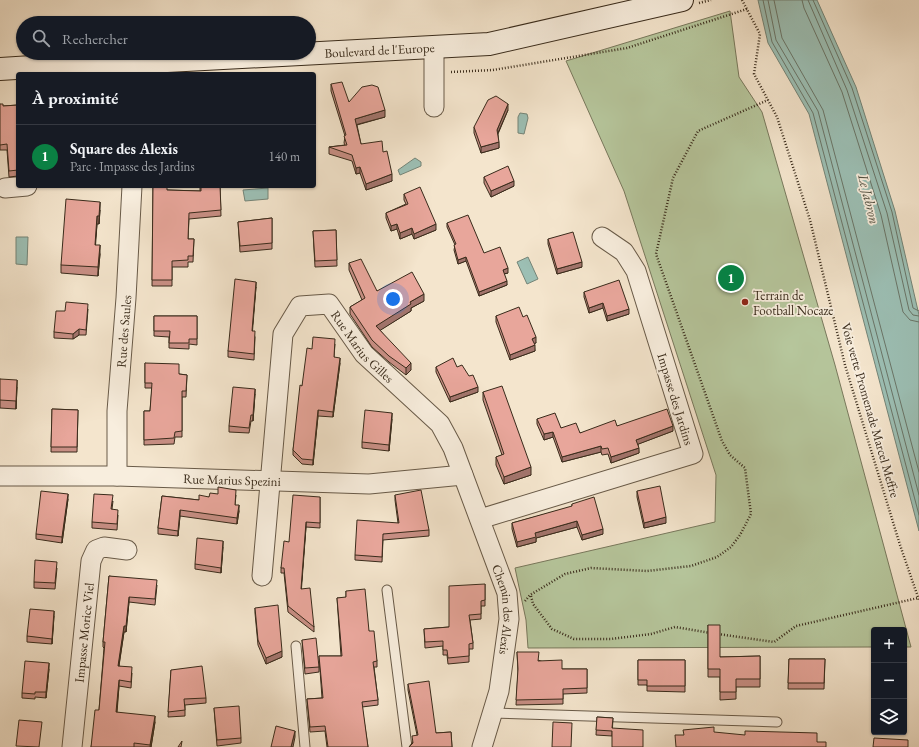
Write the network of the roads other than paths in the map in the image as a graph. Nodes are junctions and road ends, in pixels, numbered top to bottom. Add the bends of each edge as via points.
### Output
1 (682, 0) edge
2 (434, 47) junction
3 (316, 53) edge
4 (186, 60) edge
5 (131, 68) edge
6 (0, 69) edge
7 (434, 107) dead end
8 (16, 187) edge
9 (2, 188) edge
10 (132, 188) edge
11 (602, 237) dead end
12 (463, 475) junction
13 (0, 476) edge
14 (117, 476) junction
15 (271, 480) junction
16 (480, 519) junction
17 (127, 550) dead end
18 (262, 576) dead end
19 (387, 590) dead end
20 (296, 646) dead end
21 (493, 713) junction
22 (777, 722) dead end
23 (72, 747) edge
24 (305, 747) edge
25 (407, 747) edge
26 (482, 747) edge

1 - 2 main road, Boulevard de l'Europe via 490,44
2 - 3 main road, Boulevard de l'Europe
2 - 7 street
4 - 5 main road, Boulevard de l'Europe
5 - 6 main road, Boulevard de l'Europe
8 - 9 street
10 - 14 street, Rue des Saules via 117,411
11 - 16 street, Impasse des Jardins via 624,252 636,271 693,454
12 - 15 street, Rue Marius Spezini via 369,484
12 - 15 street, Rue Marius Gilles via 440,424 364,354 329,304 300,306 283,334
12 - 16 street, Chemin des Alexis
13 - 14 street, Rue Marius Spezini
14 - 15 street, Rue Marius Spezini
15 - 18 street
16 - 21 street, Chemin des Alexis via 507,593 509,619 499,691
17 - 23 street, Impasse Morice Viel via 104,547 96,550 91,561
19 - 25 lane
20 - 24 lane
21 - 22 lane
21 - 26 street, Chemin des Alexis

